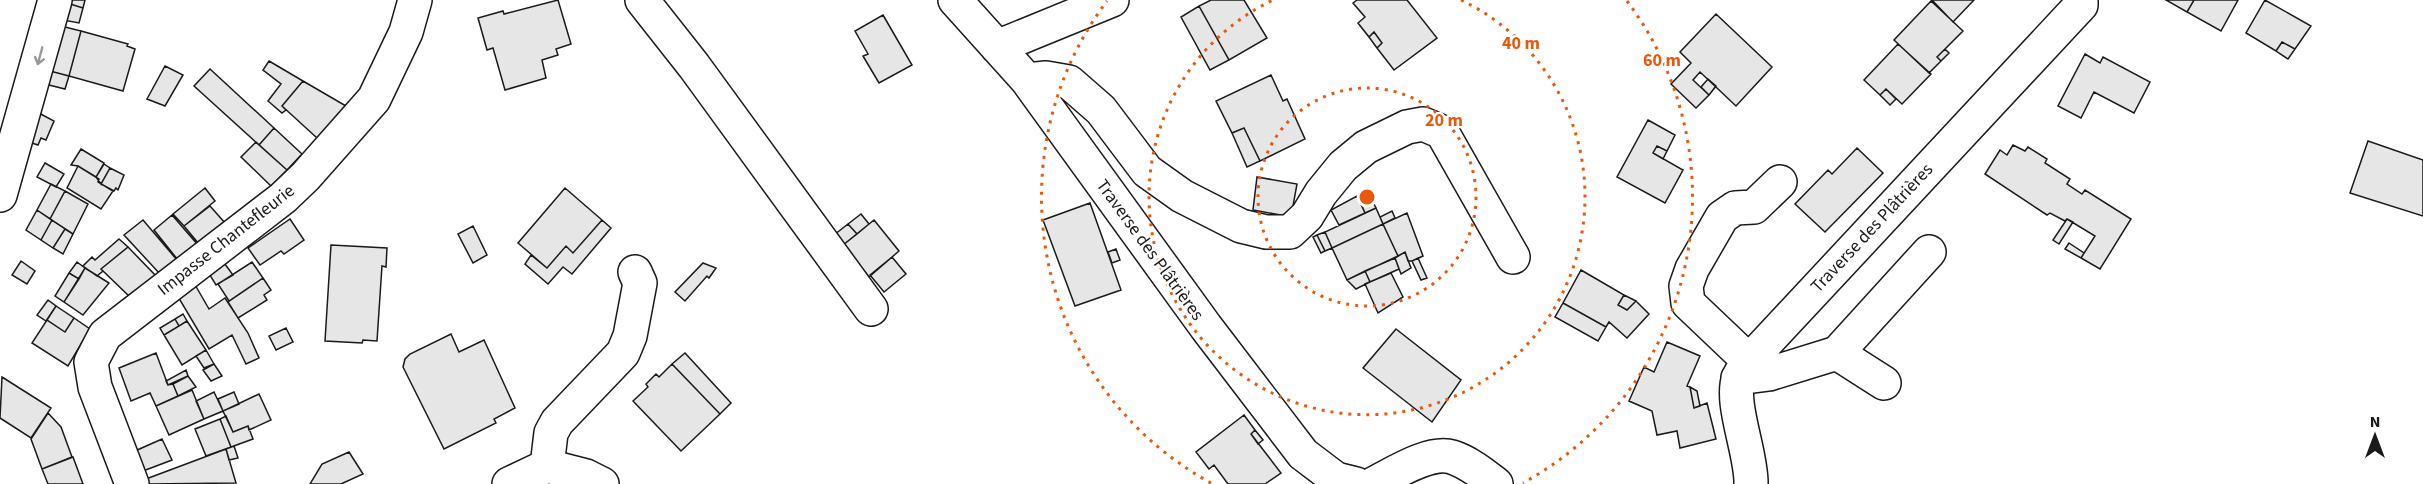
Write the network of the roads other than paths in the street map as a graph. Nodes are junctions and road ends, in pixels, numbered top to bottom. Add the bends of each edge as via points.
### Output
1 (55, 0) edge
2 (415, 0) edge
3 (642, 0) edge
4 (955, 0) edge
5 (1112, 0) edge
6 (2081, 0) edge
7 (997, 47) junction
8 (1027, 80) junction
9 (1780, 182) dead end
10 (0, 195) edge
11 (1929, 252) dead end
12 (1513, 257) dead end
13 (635, 272) dead end
14 (871, 309) dead end
15 (1837, 353) junction
16 (1744, 369) junction
17 (1884, 383) dead end
18 (547, 466) junction
19 (132, 484) edge
20 (508, 484) edge
21 (602, 484) edge
22 (1356, 484) edge
23 (1373, 484) edge
24 (1496, 484) edge
25 (1751, 484) edge

1 -> 10 street
2 - 19 street, Impasse Chantefleurie via 406,32 374,99 304,177 283,198 105,335 91,362 95,387
3 - 14 street
4 - 7 street, Traverse des Plâtrières
5 - 7 street
6 - 16 street, Traverse des Plâtrières
7 - 8 street, Traverse des Plâtrières
8 - 12 street via 1069,82 1101,110 1147,171 1182,196 1241,226 1266,232 1290,232 1307,216 1343,166 1366,147 1407,127 1423,124 1442,132
8 - 22 street, Traverse des Plâtrières via 1303,454 1336,478
9 - 16 street via 1754,207 1735,208 1722,217 1686,286 1688,303
11 - 15 street
13 - 18 street via 639,283 630,336 623,353 557,422 551,433
15 - 16 street via 1769,374
15 - 17 street
16 - 25 street via 1737,402
18 - 20 street
18 - 21 street
23 - 24 street via 1426,458 1451,456

